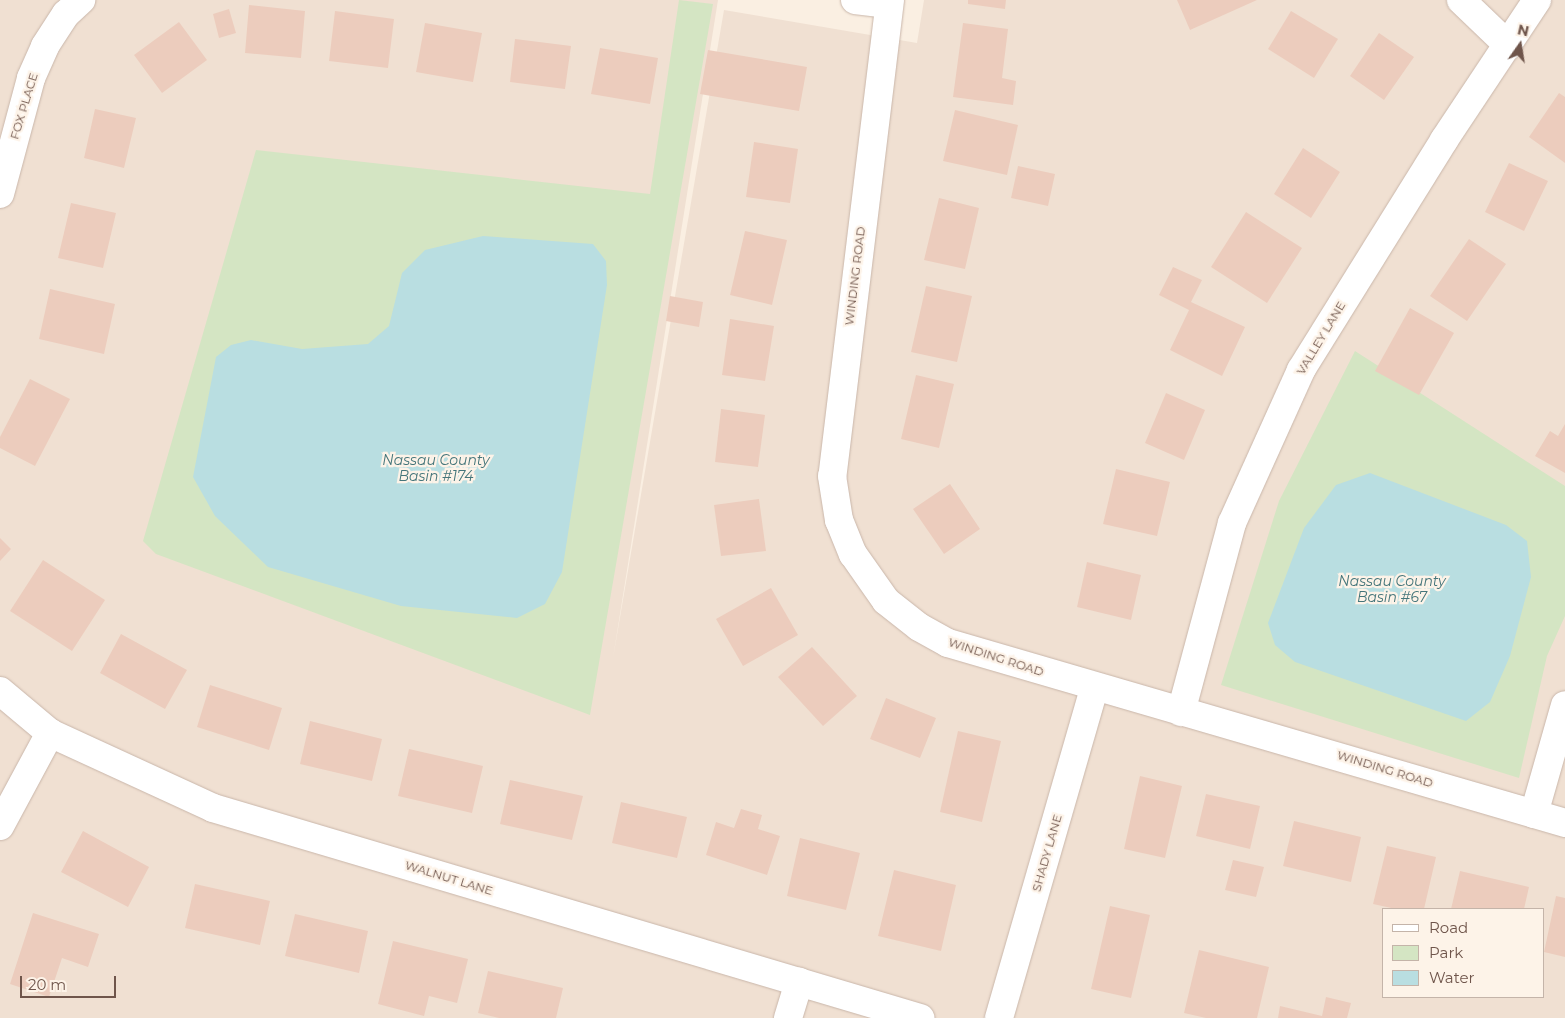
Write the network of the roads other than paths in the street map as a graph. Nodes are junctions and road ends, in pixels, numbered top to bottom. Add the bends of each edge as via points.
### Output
1 (81, 0) edge
2 (854, 0) edge
3 (1461, 0) edge
4 (1537, 0) edge
5 (890, 2) edge
6 (1509, 46) junction
7 (3, 166) edge
8 (0, 194) edge
9 (1094, 688) junction
10 (0, 691) edge
11 (1565, 705) edge
12 (1181, 712) junction
13 (50, 733) junction
14 (1534, 814) junction
15 (1565, 823) edge
16 (0, 826) edge
17 (799, 982) junction
18 (788, 1018) edge
19 (920, 1018) edge
20 (999, 1018) edge

1 - 7 street, FOX PLACE via 66,14 45,46 31,78
2 - 5 street
3 - 6 street
4 - 6 street, VALLEY LANE
5 - 9 street, WINDING ROAD via 832,476 840,520 853,554 886,601 919,627 948,643
6 - 12 street, VALLEY LANE via 1444,140 1301,370 1232,523
7 - 8 street, FOX PLACE
9 - 12 street, WINDING ROAD
9 - 20 street, SHADY LANE
10 - 13 street, WALNUT LANE
11 - 14 street
12 - 14 street, WINDING ROAD via 1266,733
13 - 16 street
13 - 17 street, WALNUT LANE via 213,808
14 - 15 street, WINDING ROAD
17 - 18 street
17 - 19 street, WALNUT LANE

